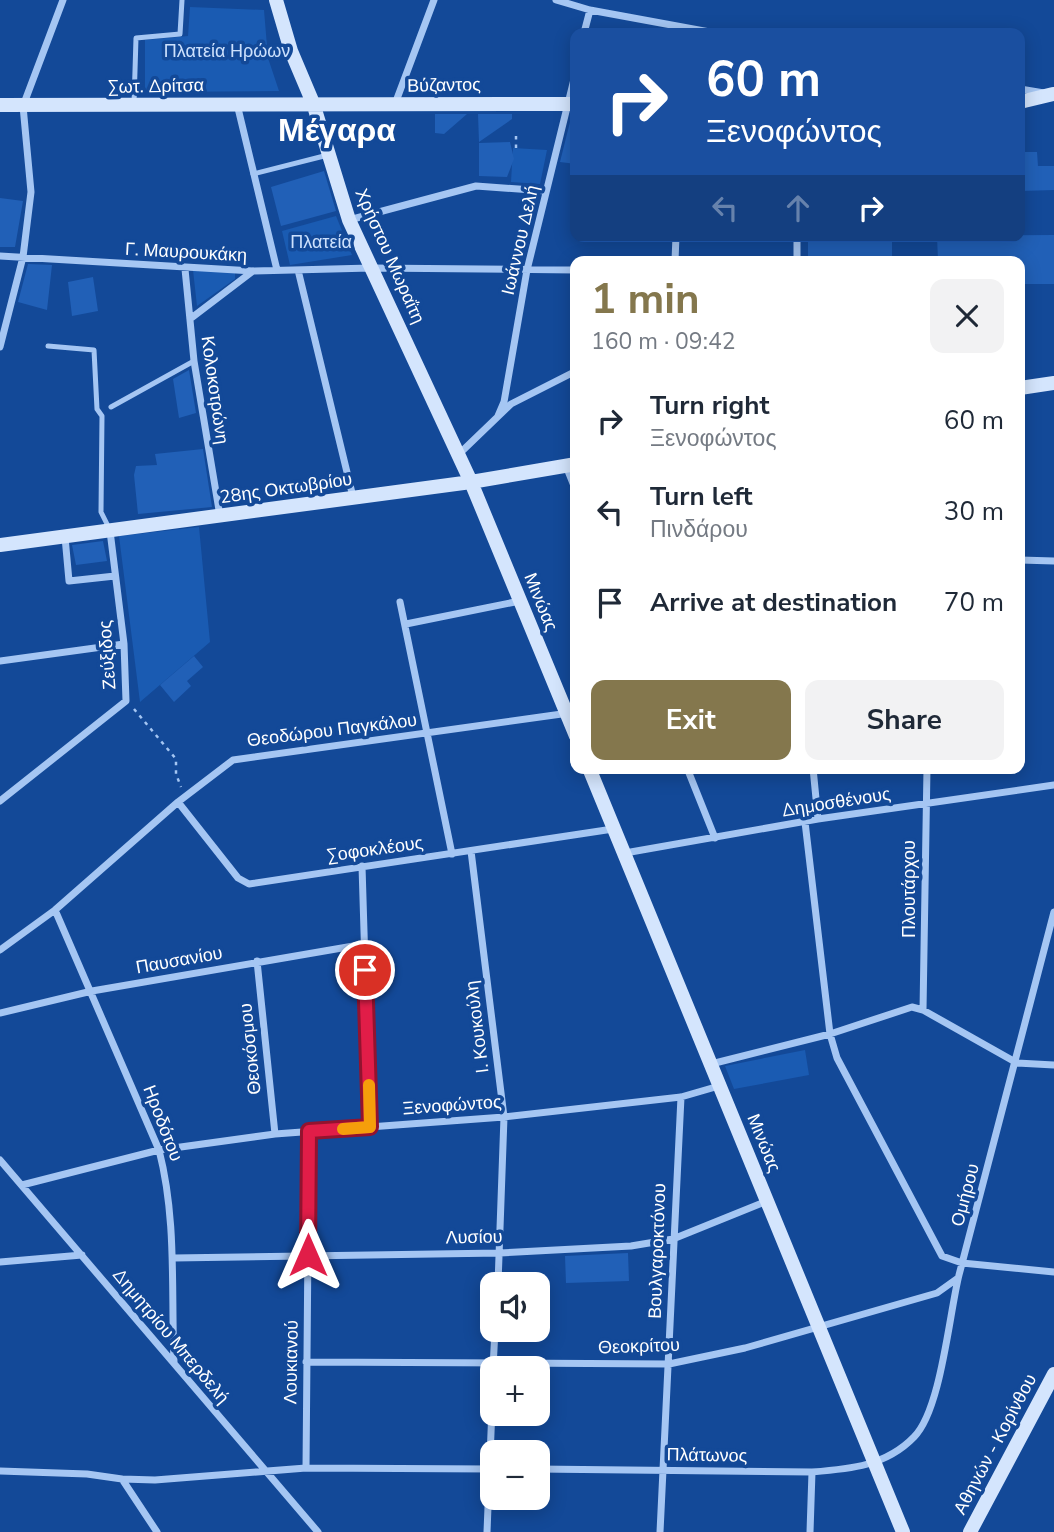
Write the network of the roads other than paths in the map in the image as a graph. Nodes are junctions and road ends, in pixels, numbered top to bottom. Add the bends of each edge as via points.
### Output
1 (63, 0) edge
2 (182, 0) edge
3 (276, 0) edge
4 (434, 0) edge
5 (556, 0) edge
6 (590, 10) junction
7 (585, 28) edge
8 (688, 28) edge
9 (1025, 90) edge
10 (1054, 94) edge
11 (1025, 101) edge
12 (237, 103) junction
13 (313, 103) junction
14 (0, 104) edge
15 (395, 104) junction
16 (570, 104) edge
17 (23, 106) junction
18 (134, 106) junction
19 (570, 111) edge
20 (328, 155) junction
21 (253, 174) junction
22 (546, 191) junction
23 (349, 220) junction
24 (0, 256) edge
25 (23, 257) junction
26 (371, 268) junction
27 (185, 269) junction
28 (277, 270) junction
29 (298, 270) junction
30 (527, 270) junction
31 (570, 270) edge
32 (253, 271) junction
33 (190, 319) junction
34 (48, 346) dead end
35 (0, 347) edge
36 (194, 361) junction
37 (570, 374) edge
38 (1054, 383) edge
39 (1025, 387) edge
40 (111, 407) dead end
41 (498, 416) junction
42 (458, 455) junction
43 (570, 465) edge
44 (471, 482) junction
45 (354, 498) junction
46 (220, 516) junction
47 (110, 531) junction
48 (65, 537) junction
49 (0, 545) edge
50 (1025, 560) edge
51 (1054, 561) edge
52 (116, 576) junction
53 (520, 601) junction
54 (400, 603) dead end
55 (406, 624) junction
56 (124, 644) junction
57 (0, 661) edge
58 (570, 710) edge
59 (570, 714) edge
60 (430, 734) junction
61 (591, 774) edge
62 (689, 774) edge
63 (814, 774) edge
64 (926, 774) edge
65 (1054, 785) edge
66 (182, 800) junction
67 (0, 801) edge
68 (926, 804) junction
69 (818, 819) junction
70 (805, 822) junction
71 (614, 829) junction
72 (715, 838) junction
73 (471, 851) junction
74 (624, 853) junction
75 (452, 854) junction
76 (362, 866) junction
77 (55, 910) junction
78 (1054, 912) edge
79 (1051, 933) edge
80 (365, 944) junction
81 (0, 950) edge
82 (257, 961) junction
83 (92, 991) junction
84 (923, 1010) junction
85 (0, 1013) edge
86 (830, 1034) junction
87 (710, 1063) junction
88 (1017, 1063) junction
89 (1054, 1065) edge
90 (720, 1086) junction
91 (681, 1097) junction
92 (503, 1117) junction
93 (370, 1127) junction
94 (309, 1131) junction
95 (275, 1134) junction
96 (159, 1150) junction
97 (0, 1160) edge
98 (22, 1185) junction
99 (767, 1201) junction
100 (673, 1239) junction
101 (500, 1253) junction
102 (82, 1255) junction
103 (308, 1255) junction
104 (174, 1258) junction
105 (0, 1262) edge
106 (962, 1263) junction
107 (499, 1272) edge
108 (1054, 1272) edge
109 (958, 1278) junction
110 (819, 1327) junction
111 (306, 1362) junction
112 (174, 1363) junction
113 (669, 1364) junction
114 (480, 1365) edge
115 (550, 1365) edge
116 (1054, 1374) edge
117 (875, 1464) junction
118 (306, 1468) junction
119 (480, 1469) edge
120 (550, 1469) edge
121 (662, 1470) junction
122 (265, 1471) junction
123 (0, 1472) edge
124 (812, 1472) junction
125 (122, 1479) junction
126 (488, 1510) edge
127 (157, 1532) edge
128 (318, 1532) edge
129 (487, 1532) edge
130 (660, 1532) edge
131 (810, 1532) edge
132 (904, 1532) edge
133 (970, 1532) edge

1 - 17 street
2 - 18 lane via 180,34 136,38
3 - 13 main road, Χρήστου Μωραΐτη
4 - 15 street
5 - 6 street
6 - 7 street
6 - 8 street
9 - 10 street
10 - 11 main road
12 - 13 main road, Σωτ. Δρίτσα
12 - 18 main road, Σωτ. Δρίτσα
12 - 21 street
13 - 15 main road, Βύζαντος
13 - 20 main road, Χρήστου Μωραΐτη
14 - 17 main road, Σωτ. Δρίτσα
15 - 16 main road, Βύζαντος
17 - 18 main road, Σωτ. Δρίτσα
17 - 25 street via 31,192
19 - 22 street, Ιωάννου Δελή
20 - 21 lane
20 - 23 main road, Χρήστου Μωραΐτη
21 - 28 street
22 - 23 street via 476,186
22 - 30 street, Ιωάννου Δελή
23 - 26 main road, Χρήστου Μωραΐτη
24 - 25 street, Γ. Μαυρουκάκη
25 - 27 street, Γ. Μαυρουκάκη
25 - 35 street
26 - 29 street, Γ. Μαυρουκάκη
26 - 30 street, Γ. Μαυρουκάκη
26 - 42 main road, Χρήστου Μωραΐτη
27 - 32 street, Γ. Μαυρουκάκη
27 - 33 street, Κολοκοτρώνη
28 - 29 street, Γ. Μαυρουκάκη
28 - 32 street, Γ. Μαυρουκάκη
29 - 45 street
30 - 31 street, Γ. Μαυρουκάκη
30 - 41 street, Ιωάννου Δελή via 505,402
32 - 33 street
33 - 36 street, Κολοκοτρώνη
34 - 47 lane via 94,351 97,409 102,416 101,512
36 - 40 lane
36 - 46 street, Κολοκοτρώνη
37 - 41 street via 511,404
38 - 39 main road
41 - 42 street
42 - 44 main road, Χρήστου Μωραΐτη
43 - 44 main road, 28ης Οκτωβρίου
44 - 45 main road, 28ης Οκτωβρίου
44 - 53 main road, Μινώας
45 - 46 main road, 28ης Οκτωβρίου
46 - 47 main road, 28ης Οκτωβρίου
47 - 48 main road, 28ης Οκτωβρίου
47 - 52 street, Ζεύξιδος
48 - 49 main road, 28ης Οκτωβρίου
48 - 52 street via 69,581
50 - 51 street
52 - 56 street, Ζεύξιδος
53 - 55 street
53 - 58 main road, Μινώας
54 - 55 street
55 - 60 street
56 - 57 street
56 - 67 street, Ζεύξιδος via 126,701
59 - 60 street, Θεοδώρου Παγκάλου
60 - 66 street, Θεοδώρου Παγκάλου via 240,758
60 - 75 street
61 - 71 main road, Μινώας
62 - 72 street
63 - 69 street
64 - 68 street, Πλουτάρχου
65 - 68 street, Δημοσθένους
66 - 76 street, Σοφοκλέους via 242,882
66 - 77 street, Θεοδώρου Παγκάλου
68 - 69 street, Δημοσθένους
68 - 84 street, Πλουτάρχου
69 - 70 street, Δημοσθένους
70 - 72 street, Δημοσθένους
70 - 86 street
71 - 73 street, Σοφοκλέους
71 - 74 main road, Μινώας
72 - 74 street, Δημοσθένους
73 - 75 street, Σοφοκλέους
73 - 92 street, Ι. Κουκούλη
74 - 87 main road, Μινώας
75 - 76 street, Σοφοκλέους
76 - 80 street
77 - 81 street, Θεοδώρου Παγκάλου
77 - 83 street, Ηροδότου
78 - 79 street, Ομήρου
79 - 88 street, Ομήρου
80 - 82 street, Παυσανίου
80 - 93 street
82 - 83 street, Παυσανίου
82 - 95 street, Θεοκόσμου
83 - 85 street, Παυσανίου
83 - 96 street, Ηροδότου
84 - 86 street via 904,1009
84 - 88 street
86 - 87 street
86 - 106 street via 837,1058 942,1256
87 - 90 main road, Μινώας
88 - 89 street
88 - 106 street, Ομήρου
90 - 91 street, Ξενοφώντος
90 - 99 main road, Μινώας
91 - 92 street, Ξενοφώντος
91 - 100 street, Βουλγαροκτόνου
92 - 93 street, Ξενοφώντος
92 - 101 street, Ι. Κουκούλη
93 - 94 street, Ξενοφώντος
94 - 95 street, Ξενοφώντος
94 - 103 street, Λουκιανού
95 - 96 street, Ξενοφώντος
96 - 98 street, Ξενοφώντος
96 - 104 street, Ηροδότου via 167,1181
97 - 98 street, Δημητρίου Μπερδελή
98 - 102 street, Δημητρίου Μπερδελή
99 - 100 street, Λυσίου
99 - 110 main road, Μινώας
100 - 101 street, Λυσίου via 631,1246
100 - 113 street, Βουλγαροκτόνου
101 - 103 street, Λυσίου
101 - 107 street, Ι. Κουκούλη
102 - 105 street
102 - 112 street, Δημητρίου Μπερδελή
103 - 104 street, Λυσίου
103 - 111 street, Λουκιανού
104 - 112 street, Ηροδότου
106 - 108 street
106 - 109 street, Ομήρου
109 - 110 street, Θεοκρίτου via 937,1293
109 - 117 street, Ομήρου via 929,1416 914,1437
110 - 113 street, Θεοκρίτου
110 - 117 main road, Μινώας
111 - 114 street, Θεοκρίτου
111 - 118 street, Λουκιανού
112 - 122 street, Δημητρίου Μπερδελή
113 - 115 street, Θεοκρίτου
113 - 121 street, Βουλγαροκτόνου
116 - 133 main road, Αθηνών - Κορίνθου
117 - 124 street, Πλάτωνος
117 - 132 main road, Μινώας
118 - 119 street
118 - 122 street
120 - 121 street, Πλάτωνος
121 - 124 street, Πλάτωνος
121 - 130 street, Βουλγαροκτόνου
122 - 125 street
122 - 128 street, Δημητρίου Μπερδελή
123 - 125 street
124 - 131 street
125 - 127 street
126 - 129 street

